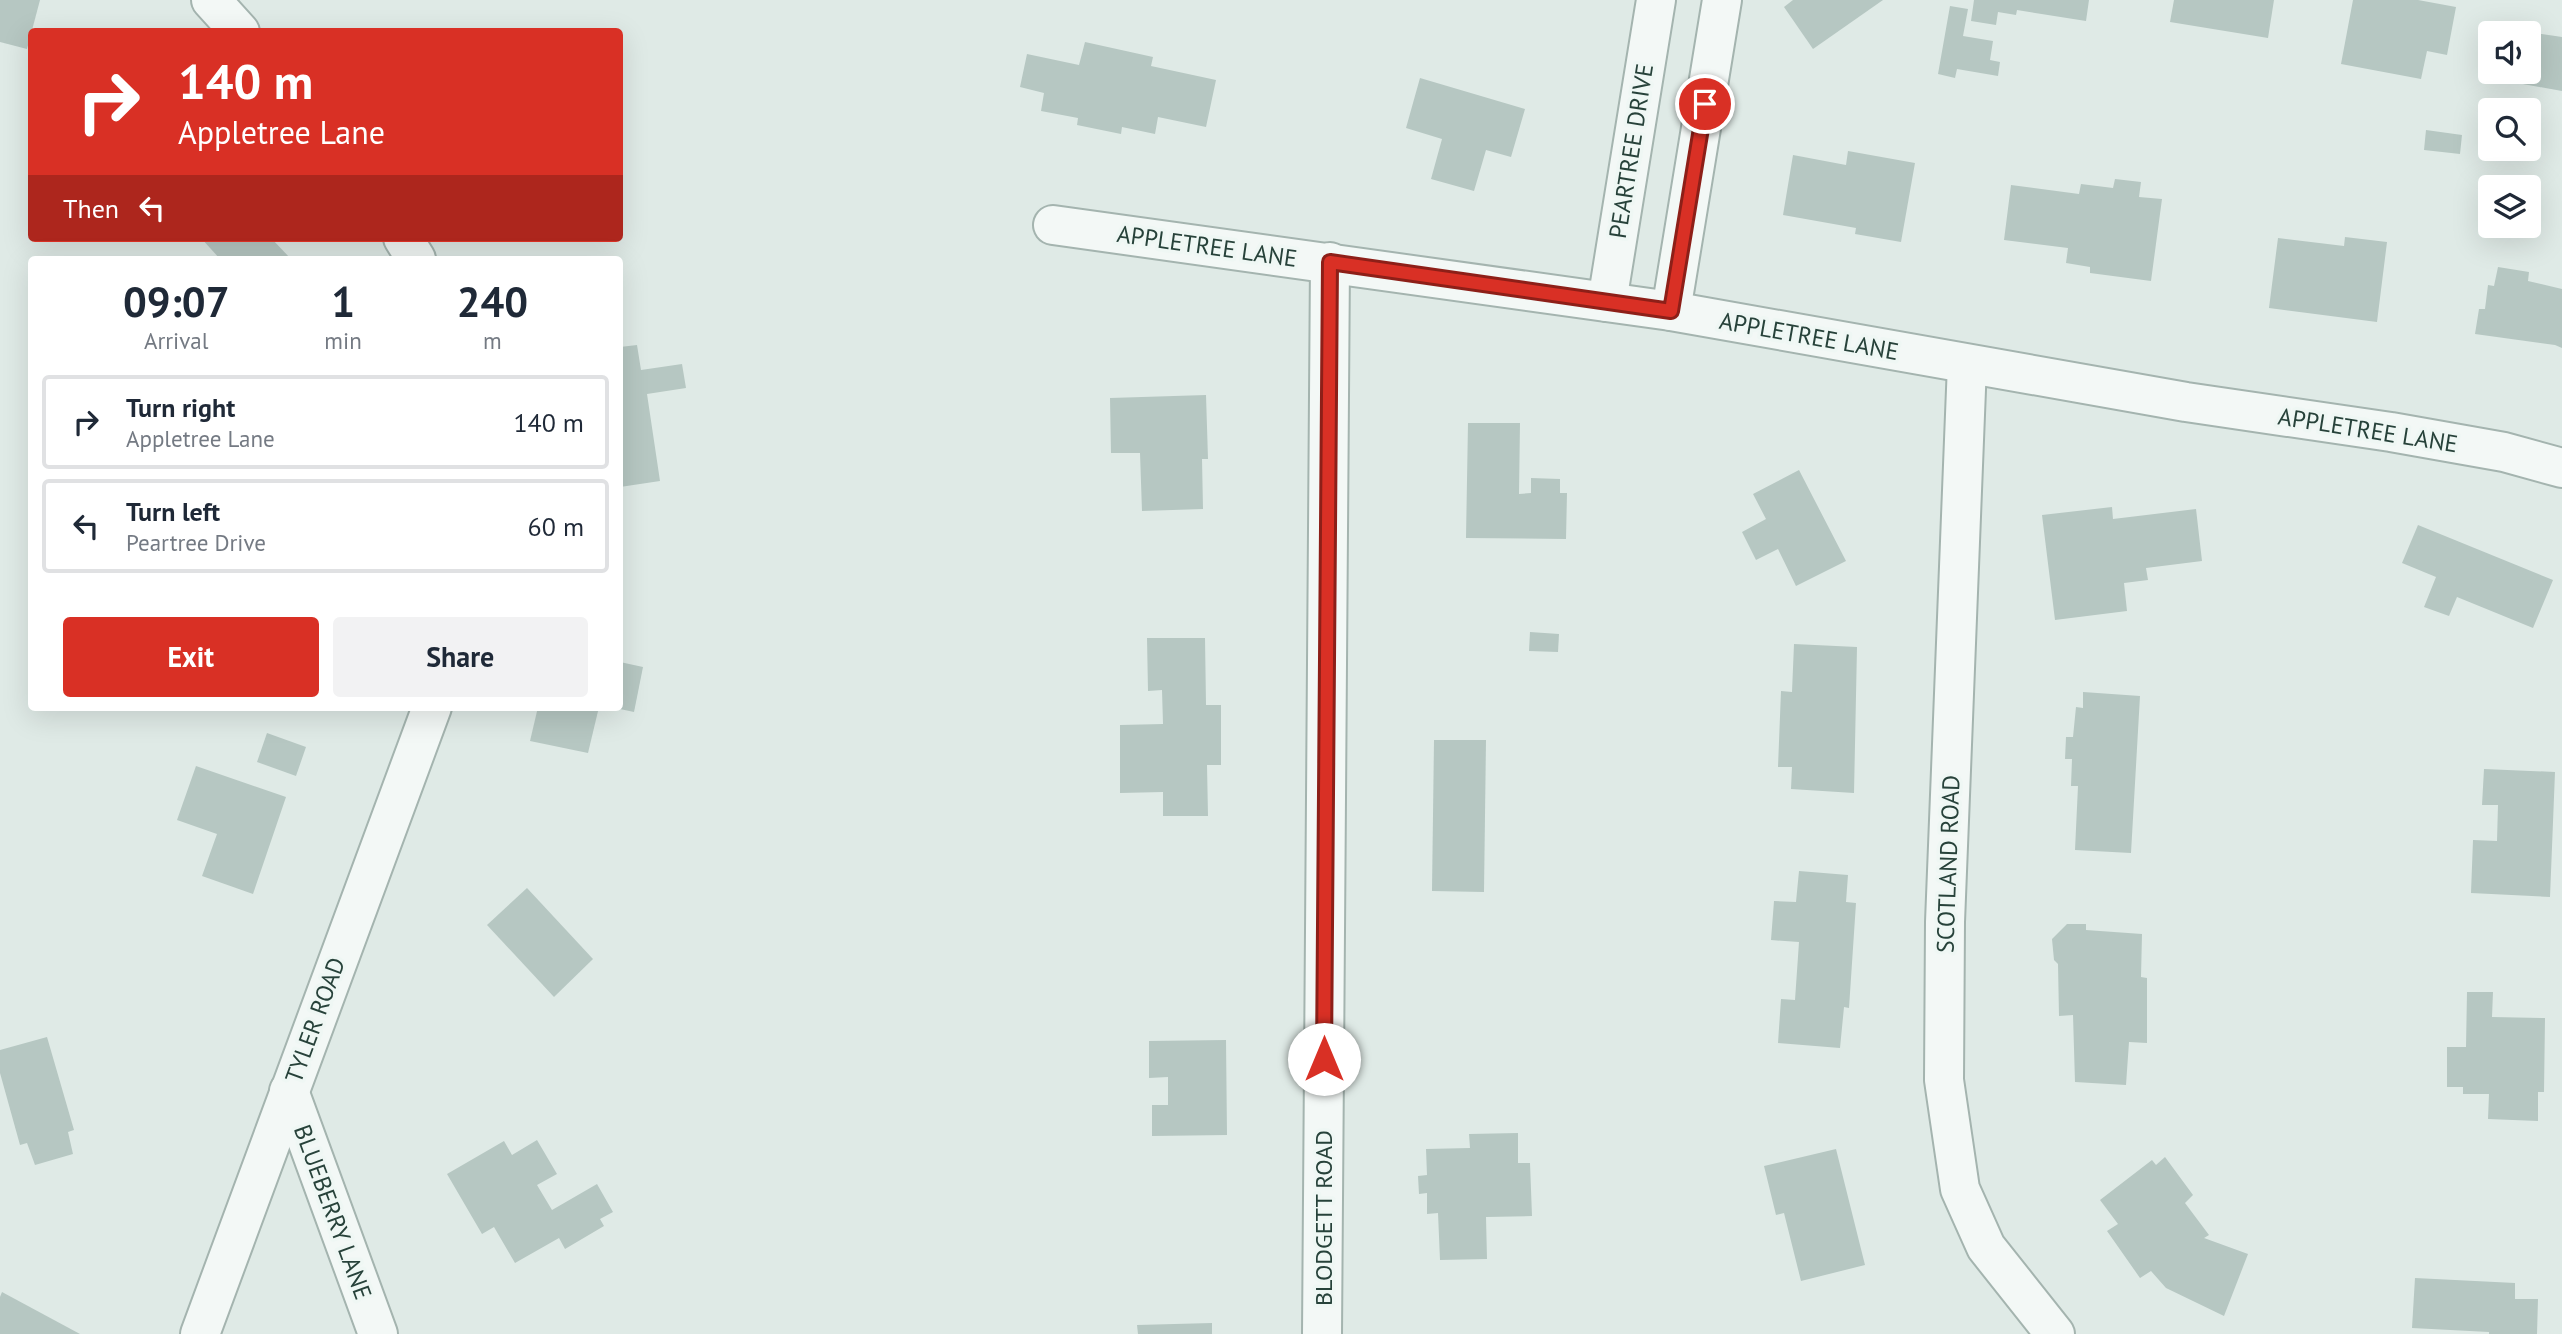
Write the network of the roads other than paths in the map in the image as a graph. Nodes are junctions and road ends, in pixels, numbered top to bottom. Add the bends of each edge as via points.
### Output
1 (211, 0) edge
2 (1656, 0) edge
3 (1722, 0) edge
4 (236, 28) edge
5 (1053, 225) dead end
6 (1330, 262) junction
7 (1607, 302) junction
8 (1671, 311) junction
9 (1967, 364) junction
10 (2562, 468) edge
11 (431, 711) edge
12 (289, 1091) junction
13 (200, 1334) edge
14 (378, 1334) edge
15 (1322, 1334) edge
16 (2055, 1334) edge

1 - 4 street
2 - 7 street, PEARTREE DRIVE
3 - 8 street
5 - 6 street, APPLETREE LANE
6 - 7 street, APPLETREE LANE
6 - 15 street, BLODGETT ROAD
7 - 8 street, APPLETREE LANE
8 - 9 street, APPLETREE LANE
9 - 10 street, APPLETREE LANE via 2403,434 2504,452
9 - 16 street, SCOTLAND ROAD via 1945,922 1944,1080 1960,1189 1986,1247
11 - 12 street, TYLER ROAD
12 - 13 street, TYLER ROAD
12 - 14 street, BLUEBERRY LANE

